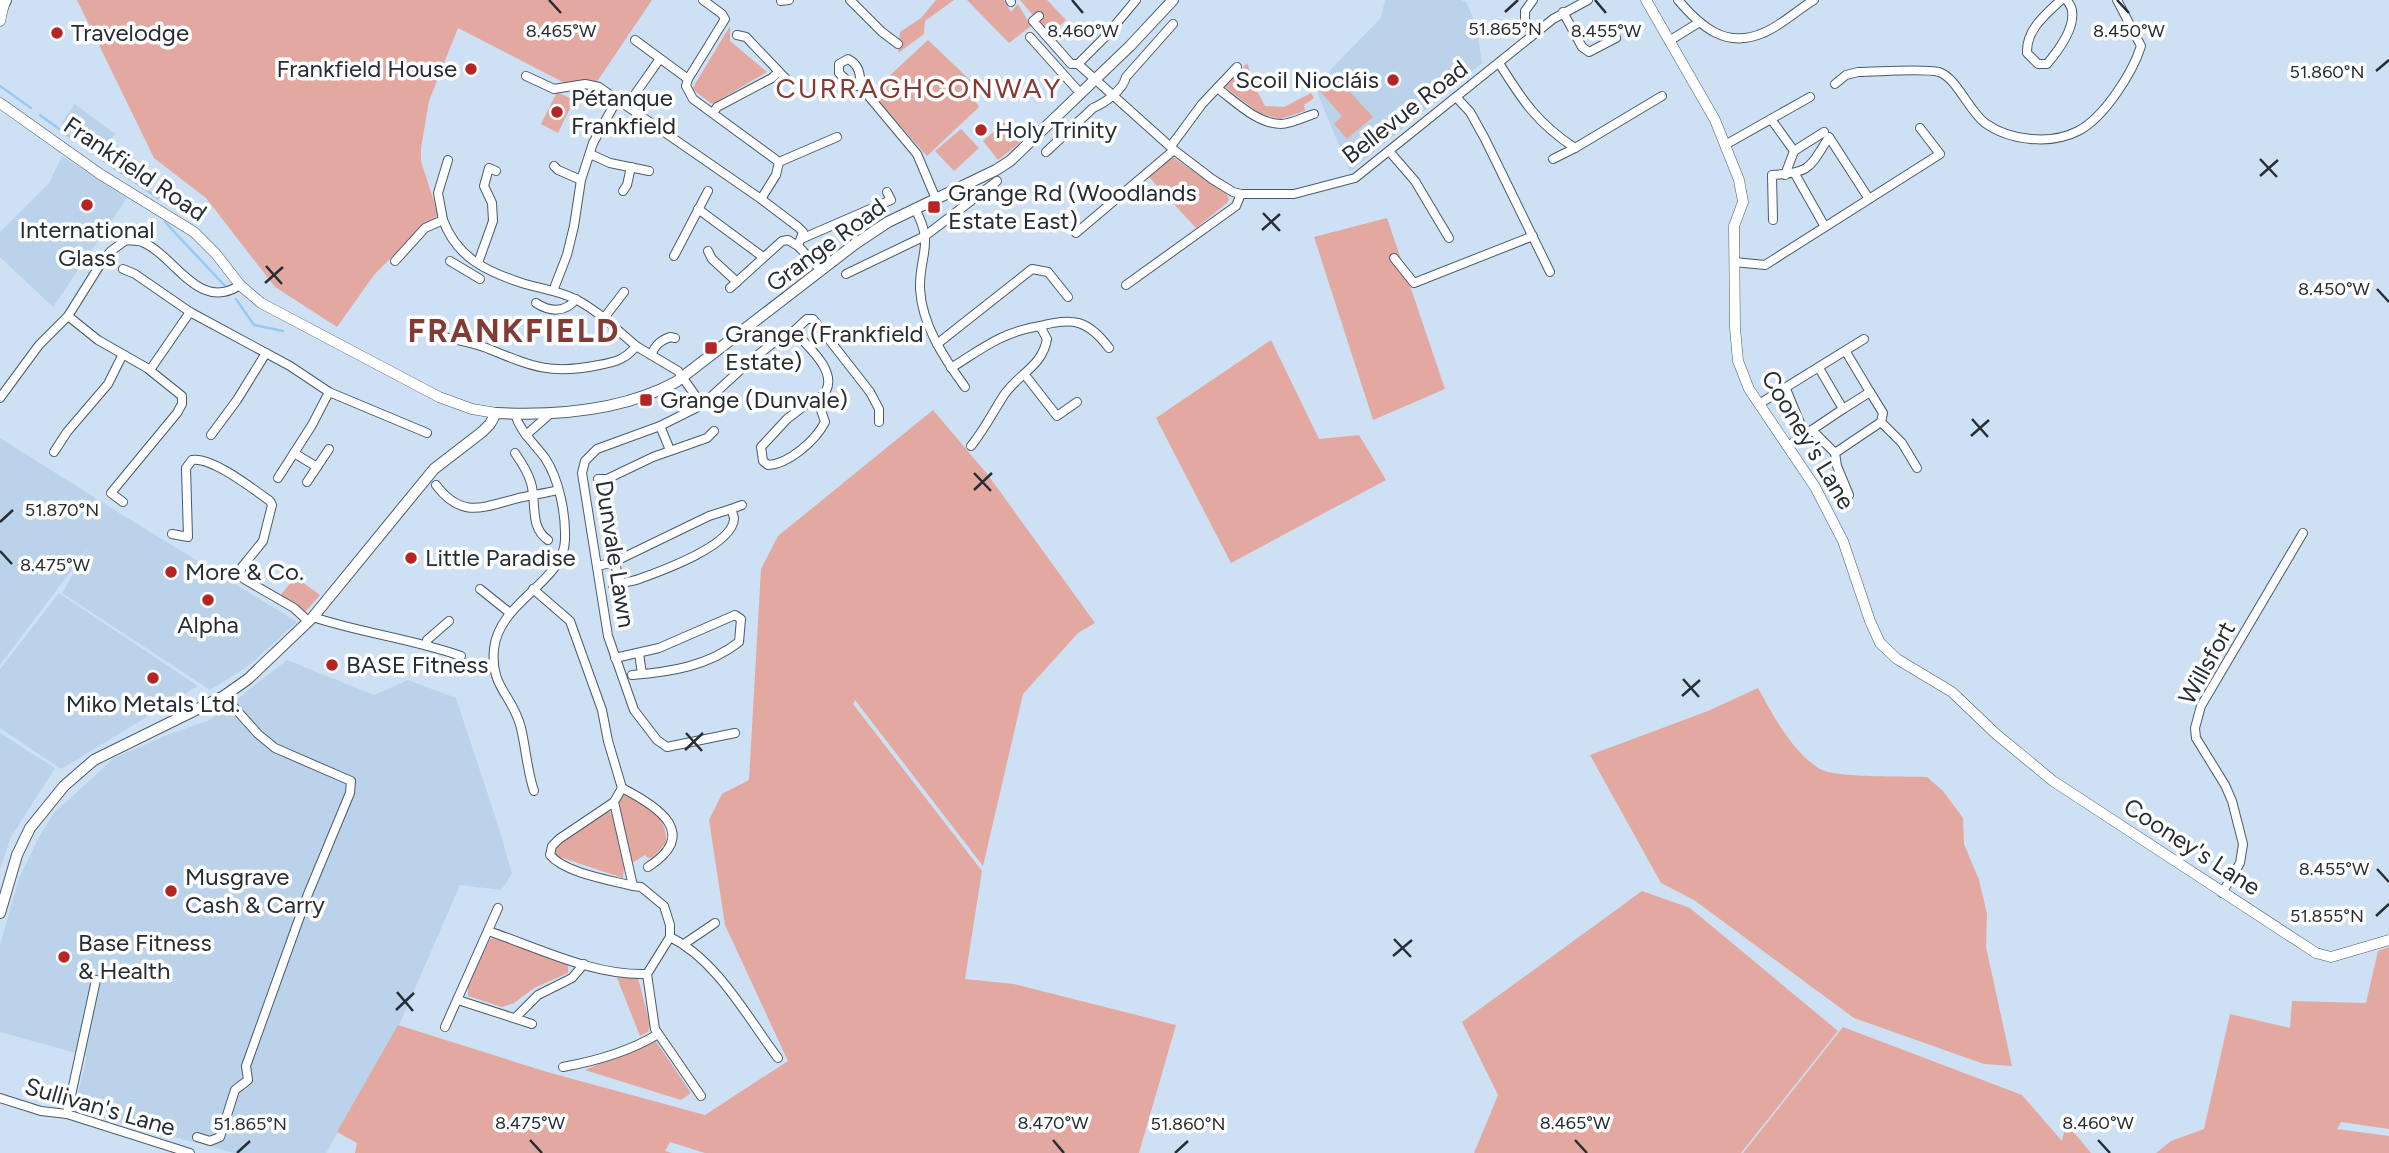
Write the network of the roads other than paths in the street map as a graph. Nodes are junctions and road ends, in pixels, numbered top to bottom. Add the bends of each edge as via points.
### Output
1 (5, 0) edge
2 (703, 0) edge
3 (850, 0) edge
4 (1135, 0) edge
5 (1173, 0) edge
6 (1533, 0) edge
7 (1588, 0) edge
8 (1646, 0) edge
9 (1678, 0) edge
10 (1815, 0) edge
11 (2061, 0) edge
12 (2067, 0) edge
13 (2117, 0) edge
14 (0, 10) edge
15 (1563, 12) junction
16 (1040, 16) dead end
17 (0, 22) edge
18 (1698, 23) junction
19 (1173, 24) dead end
20 (1613, 30) dead end
21 (737, 34) dead end
22 (1533, 34) junction
23 (1030, 37) dead end
24 (635, 40) dead end
25 (1669, 41) junction
26 (898, 44) dead end
27 (659, 60) junction
28 (1499, 63) junction
29 (1078, 64) junction
30 (1237, 67) dead end
31 (778, 72) junction
32 (526, 76) dead end
33 (688, 79) junction
34 (787, 80) dead end
35 (1096, 80) junction
36 (1835, 83) dead end
37 (861, 87) dead end
38 (1217, 88) junction
39 (1081, 94) junction
40 (1113, 94) junction
41 (1662, 96) dead end
42 (633, 97) dead end
43 (1456, 97) junction
44 (1810, 97) dead end
45 (1, 103) edge
46 (614, 105) dead end
47 (713, 113) junction
48 (1314, 114) dead end
49 (1771, 119) junction
50 (1920, 128) dead end
51 (1825, 132) dead end
52 (837, 136) dead end
53 (1725, 145) junction
54 (1172, 148) junction
55 (1575, 148) junction
56 (1389, 151) junction
57 (1794, 151) junction
58 (1046, 152) dead end
59 (590, 154) junction
60 (1553, 159) dead end
61 (448, 160) dead end
62 (779, 162) junction
63 (554, 166) dead end
64 (631, 167) junction
65 (496, 170) dead end
66 (649, 171) dead end
67 (1795, 174) junction
68 (1785, 175) junction
69 (581, 180) junction
70 (997, 181) dead end
71 (623, 191) dead end
72 (708, 191) dead end
73 (887, 192) dead end
74 (1241, 194) junction
75 (761, 199) junction
76 (936, 199) junction
77 (1869, 199) junction
78 (698, 209) junction
79 (915, 209) junction
80 (443, 220) junction
81 (1773, 220) dead end
82 (1825, 227) junction
83 (1076, 233) dead end
84 (925, 236) junction
85 (1533, 236) junction
86 (1450, 238) dead end
87 (799, 243) junction
88 (708, 251) dead end
89 (674, 256) dead end
90 (764, 257) junction
91 (1394, 258) dead end
92 (395, 261) dead end
93 (450, 261) dead end
94 (1734, 262) junction
95 (479, 264) junction
96 (123, 269) dead end
97 (821, 270) junction
98 (1549, 272) dead end
99 (846, 274) dead end
100 (240, 285) junction
101 (1126, 285) dead end
102 (554, 291) junction
103 (624, 292) dead end
104 (1068, 297) dead end
105 (576, 299) junction
106 (536, 303) dead end
107 (190, 312) junction
108 (68, 316) junction
109 (604, 318) junction
110 (1040, 326) junction
111 (458, 328) dead end
112 (794, 331) junction
113 (437, 335) dead end
114 (675, 338) dead end
115 (1864, 339) dead end
116 (455, 340) junction
117 (937, 344) junction
118 (636, 346) junction
119 (1109, 348) dead end
120 (1846, 352) junction
121 (266, 353) junction
122 (651, 355) junction
123 (122, 356) junction
124 (951, 368) junction
125 (1819, 368) junction
126 (150, 370) junction
127 (1025, 375) junction
128 (683, 377) junction
129 (965, 387) dead end
130 (1786, 389) junction
131 (329, 392) junction
132 (1870, 392) junction
133 (0, 398) edge
134 (818, 401) junction
135 (1077, 402) dead end
136 (1759, 404) junction
137 (702, 405) junction
138 (1843, 409) junction
139 (496, 413) junction
140 (551, 413) junction
141 (516, 414) junction
142 (423, 419) dead end
143 (879, 422) dead end
144 (1881, 422) junction
145 (660, 426) junction
146 (417, 429) junction
147 (714, 431) dead end
148 (1809, 432) junction
149 (427, 433) dead end
150 (211, 435) dead end
151 (526, 435) junction
152 (971, 446) dead end
153 (1788, 446) junction
154 (329, 449) dead end
155 (670, 450) junction
156 (54, 452) dead end
157 (294, 453) junction
158 (515, 453) dead end
159 (1835, 453) junction
160 (317, 467) junction
161 (1917, 468) dead end
162 (278, 478) dead end
163 (598, 479) dead end
164 (307, 482) dead end
165 (436, 485) dead end
166 (558, 490) junction
167 (1849, 495) dead end
168 (534, 496) junction
169 (123, 502) dead end
170 (742, 505) dead end
171 (731, 509) junction
172 (2303, 533) dead end
173 (172, 534) dead end
174 (548, 540) dead end
175 (614, 562) junction
176 (598, 566) junction
177 (480, 589) dead end
178 (533, 589) junction
179 (510, 613) junction
180 (311, 619) junction
181 (449, 621) dead end
182 (427, 645) junction
183 (639, 653) junction
184 (461, 656) dead end
185 (615, 658) junction
186 (642, 674) junction
187 (632, 675) dead end
188 (224, 695) junction
189 (735, 733) dead end
190 (622, 788) junction
191 (534, 791) dead end
192 (614, 802) junction
193 (648, 867) dead end
194 (634, 886) junction
195 (2222, 893) junction
196 (498, 908) dead end
197 (0, 913) edge
198 (715, 923) dead end
199 (488, 931) junction
200 (670, 937) junction
201 (2389, 940) edge
202 (684, 944) junction
203 (584, 964) junction
204 (647, 974) junction
205 (96, 980) dead end
206 (458, 1000) junction
207 (515, 1018) junction
208 (531, 1024) dead end
209 (445, 1027) dead end
210 (658, 1034) junction
211 (778, 1058) dead end
212 (563, 1067) dead end
213 (701, 1096) dead end
214 (0, 1098) edge
215 (67, 1114) junction
216 (197, 1137) dead end
217 (190, 1153) edge

1 - 14 highway
1 - 17 street
2 - 33 street via 725,19
3 - 26 street
4 - 29 street
5 - 35 main road, Grange Road
6 - 22 street via 1524,11
7 - 15 street, Bellevue Road
8 - 25 street, Cooney's Lane
9 - 18 street
10 - 18 street via 1763,34 1730,40
11 - 12 street via 2026,42 2026,53 2038,64 2047,64 2061,46 2072,10
13 - 36 street via 2141,46 2136,64 2097,118 2078,132 2036,139 2002,132 1977,116 1949,78 1935,72 1858,72
15 - 20 street via 1582,47 1589,51 1616,38
15 - 22 street, Bellevue Road
16 - 29 street, Bellevue Road via 1033,21 1071,64
18 - 25 street
19 - 40 street
21 - 31 street via 746,37
22 - 28 street, Bellevue Road
23 - 39 street
24 - 27 street
25 - 53 street, Cooney's Lane
27 - 33 street
27 - 42 street
28 - 43 street, Bellevue Road
28 - 55 street via 1535,117
29 - 35 street, Bellevue Road
30 - 38 street
31 - 34 street
31 - 47 street
32 - 75 street via 554,89 584,84 599,87
33 - 47 street via 693,99
35 - 39 main road, Grange Road
35 - 40 street, Bellevue Road
37 - 76 street via 918,154
38 - 48 street via 1271,122 1282,124
38 - 54 street
39 - 76 main road, Grange Road via 1010,161
40 - 54 street, Bellevue Road
40 - 58 street
41 - 55 street
43 - 56 street, Bellevue Road
43 - 85 street via 1485,139
44 - 49 street
45 - 100 street, Frankfield Road via 100,174 194,232
46 - 59 street
47 - 62 street
49 - 53 street
49 - 57 street
50 - 77 street via 1940,154
51 - 57 street
52 - 62 street
53 - 94 street, Cooney's Lane via 1743,202 1734,226
54 - 74 street, Bellevue Road via 1212,179
54 - 83 street
55 - 60 street
56 - 74 street, Bellevue Road via 1355,178 1337,184 1304,193
56 - 86 street via 1415,181
57 - 68 street
59 - 64 street
59 - 69 street
61 - 80 street via 438,193
62 - 75 street
63 - 69 street
64 - 66 street
64 - 71 street
65 - 95 street via 489,168 485,178 493,221
67 - 68 street
67 - 77 street via 1809,168 1829,137
67 - 82 street
68 - 81 street via 1772,175
69 - 102 street via 569,246
70 - 84 street
72 - 78 street
73 - 87 street via 891,200
74 - 101 street via 1236,206
75 - 87 street via 803,232
76 - 79 main road, Grange Road
77 - 82 street
78 - 89 street via 691,236
78 - 90 street
79 - 84 street
79 - 97 main road, Grange Road
80 - 92 street via 425,228
80 - 95 street via 463,254
82 - 94 street via 1766,265
84 - 99 street
84 - 117 street via 920,286
85 - 91 street via 1414,283
85 - 98 street
87 - 90 street via 782,241
87 - 97 street
88 - 90 street via 734,285
93 - 95 street via 477,278
94 - 136 street, Cooney's Lane via 1738,362
95 - 102 street via 524,284
96 - 107 street
97 - 128 main road, Grange Road
100 - 108 street via 217,293 201,288 142,242 126,240 103,260
100 - 139 street, Frankfield Road via 261,303 439,397
102 - 105 street
103 - 109 street
104 - 117 street via 1048,272 1032,269
105 - 106 street via 555,310
105 - 109 street
107 - 121 street
107 - 126 street
108 - 123 street
108 - 133 street via 39,345
109 - 118 street
110 - 119 street via 1061,320 1086,324
110 - 124 street via 1016,330
110 - 127 street via 1047,339 1044,353
111 - 116 street
112 - 134 street via 827,372 830,382
112 - 137 street, Dunvale Lawn via 749,362
112 - 143 street, Dunvale Lawn via 813,318 870,392 880,410
113 - 116 street
114 - 122 street via 656,344
115 - 120 street
116 - 118 street via 534,368 556,370 613,362 628,357
117 - 124 street
118 - 122 street
120 - 125 street
120 - 132 street
121 - 131 street
121 - 150 street
122 - 128 street
123 - 126 street
123 - 156 street via 108,384
124 - 129 street
125 - 130 street
125 - 138 street
126 - 169 street via 182,396 182,404 111,493
127 - 135 street via 1057,416
127 - 152 street via 1007,391
128 - 137 street
128 - 140 main road, Grange Road via 649,394 607,406
130 - 136 street
130 - 148 street
131 - 146 street
131 - 157 street
132 - 138 street
132 - 144 street via 1883,413
134 - 134 street via 809,402 767,438 761,447 768,466 776,465 821,430 825,422
136 - 153 street, Cooney's Lane
137 - 145 street, Dunvale Lawn
138 - 148 street
139 - 141 main road, Grange Road
139 - 180 main road via 482,432 434,469
140 - 141 main road, Grange Road
140 - 151 street
141 - 151 street
142 - 146 street
144 - 159 street
144 - 161 street via 1902,443
145 - 155 street
145 - 176 street, Dunvale Lawn via 597,449 585,461 582,473
146 - 149 street
147 - 155 street via 707,438
148 - 153 street
148 - 159 street
151 - 166 street via 545,458
153 - 195 street, Cooney's Lane via 1843,541 1875,634 1887,651 1952,692 2053,781
154 - 160 street
155 - 163 street
157 - 160 street
157 - 162 street
158 - 168 street via 528,473
159 - 167 street
160 - 164 street
165 - 168 street via 466,508
166 - 168 street
166 - 178 street via 565,540 562,559
168 - 174 street via 538,532
170 - 171 street
171 - 175 street
171 - 175 street via 730,529 700,553 617,584
172 - 195 street, Willsfort via 2197,717 2196,738 2232,801 2242,844 2241,863
173 - 180 street via 188,537 186,468 192,460 199,458 234,477 272,505 263,541 240,573
175 - 176 street
176 - 185 street, Dunvale Lawn
177 - 179 street
178 - 179 street
178 - 190 street via 570,621 602,710
179 - 191 street via 494,646 494,674 521,728
180 - 182 street
180 - 188 main road via 248,679
181 - 182 street
182 - 184 street
183 - 185 street, Dunvale Lawn
183 - 186 street
183 - 186 street, Dunvale Lawn via 735,615 741,619 739,642 722,654 691,666
185 - 189 street, Dunvale Lawn via 644,725 667,747
186 - 187 street, Dunvale Lawn
188 - 197 main road via 94,760 70,780 30,828
188 - 216 street via 275,748 351,780 350,793 246,1066 248,1080 235,1090 220,1137 210,1141
190 - 192 street
190 - 193 street via 666,817 673,832 670,849
192 - 194 street
192 - 194 street via 559,839 550,855 571,869
194 - 200 street via 664,905
195 - 201 street, Cooney's Lane via 2316,953 2330,957
196 - 199 street
198 - 202 street
199 - 203 street
199 - 206 street
200 - 202 street
200 - 204 street
202 - 211 street via 706,961
203 - 204 street
203 - 207 street via 572,978 538,995
204 - 210 street
205 - 215 street
206 - 207 street
206 - 209 street
207 - 208 street
210 - 212 street via 594,1061
210 - 213 street
214 - 215 street, Sullivan's Lane
215 - 217 street, Sullivan's Lane

